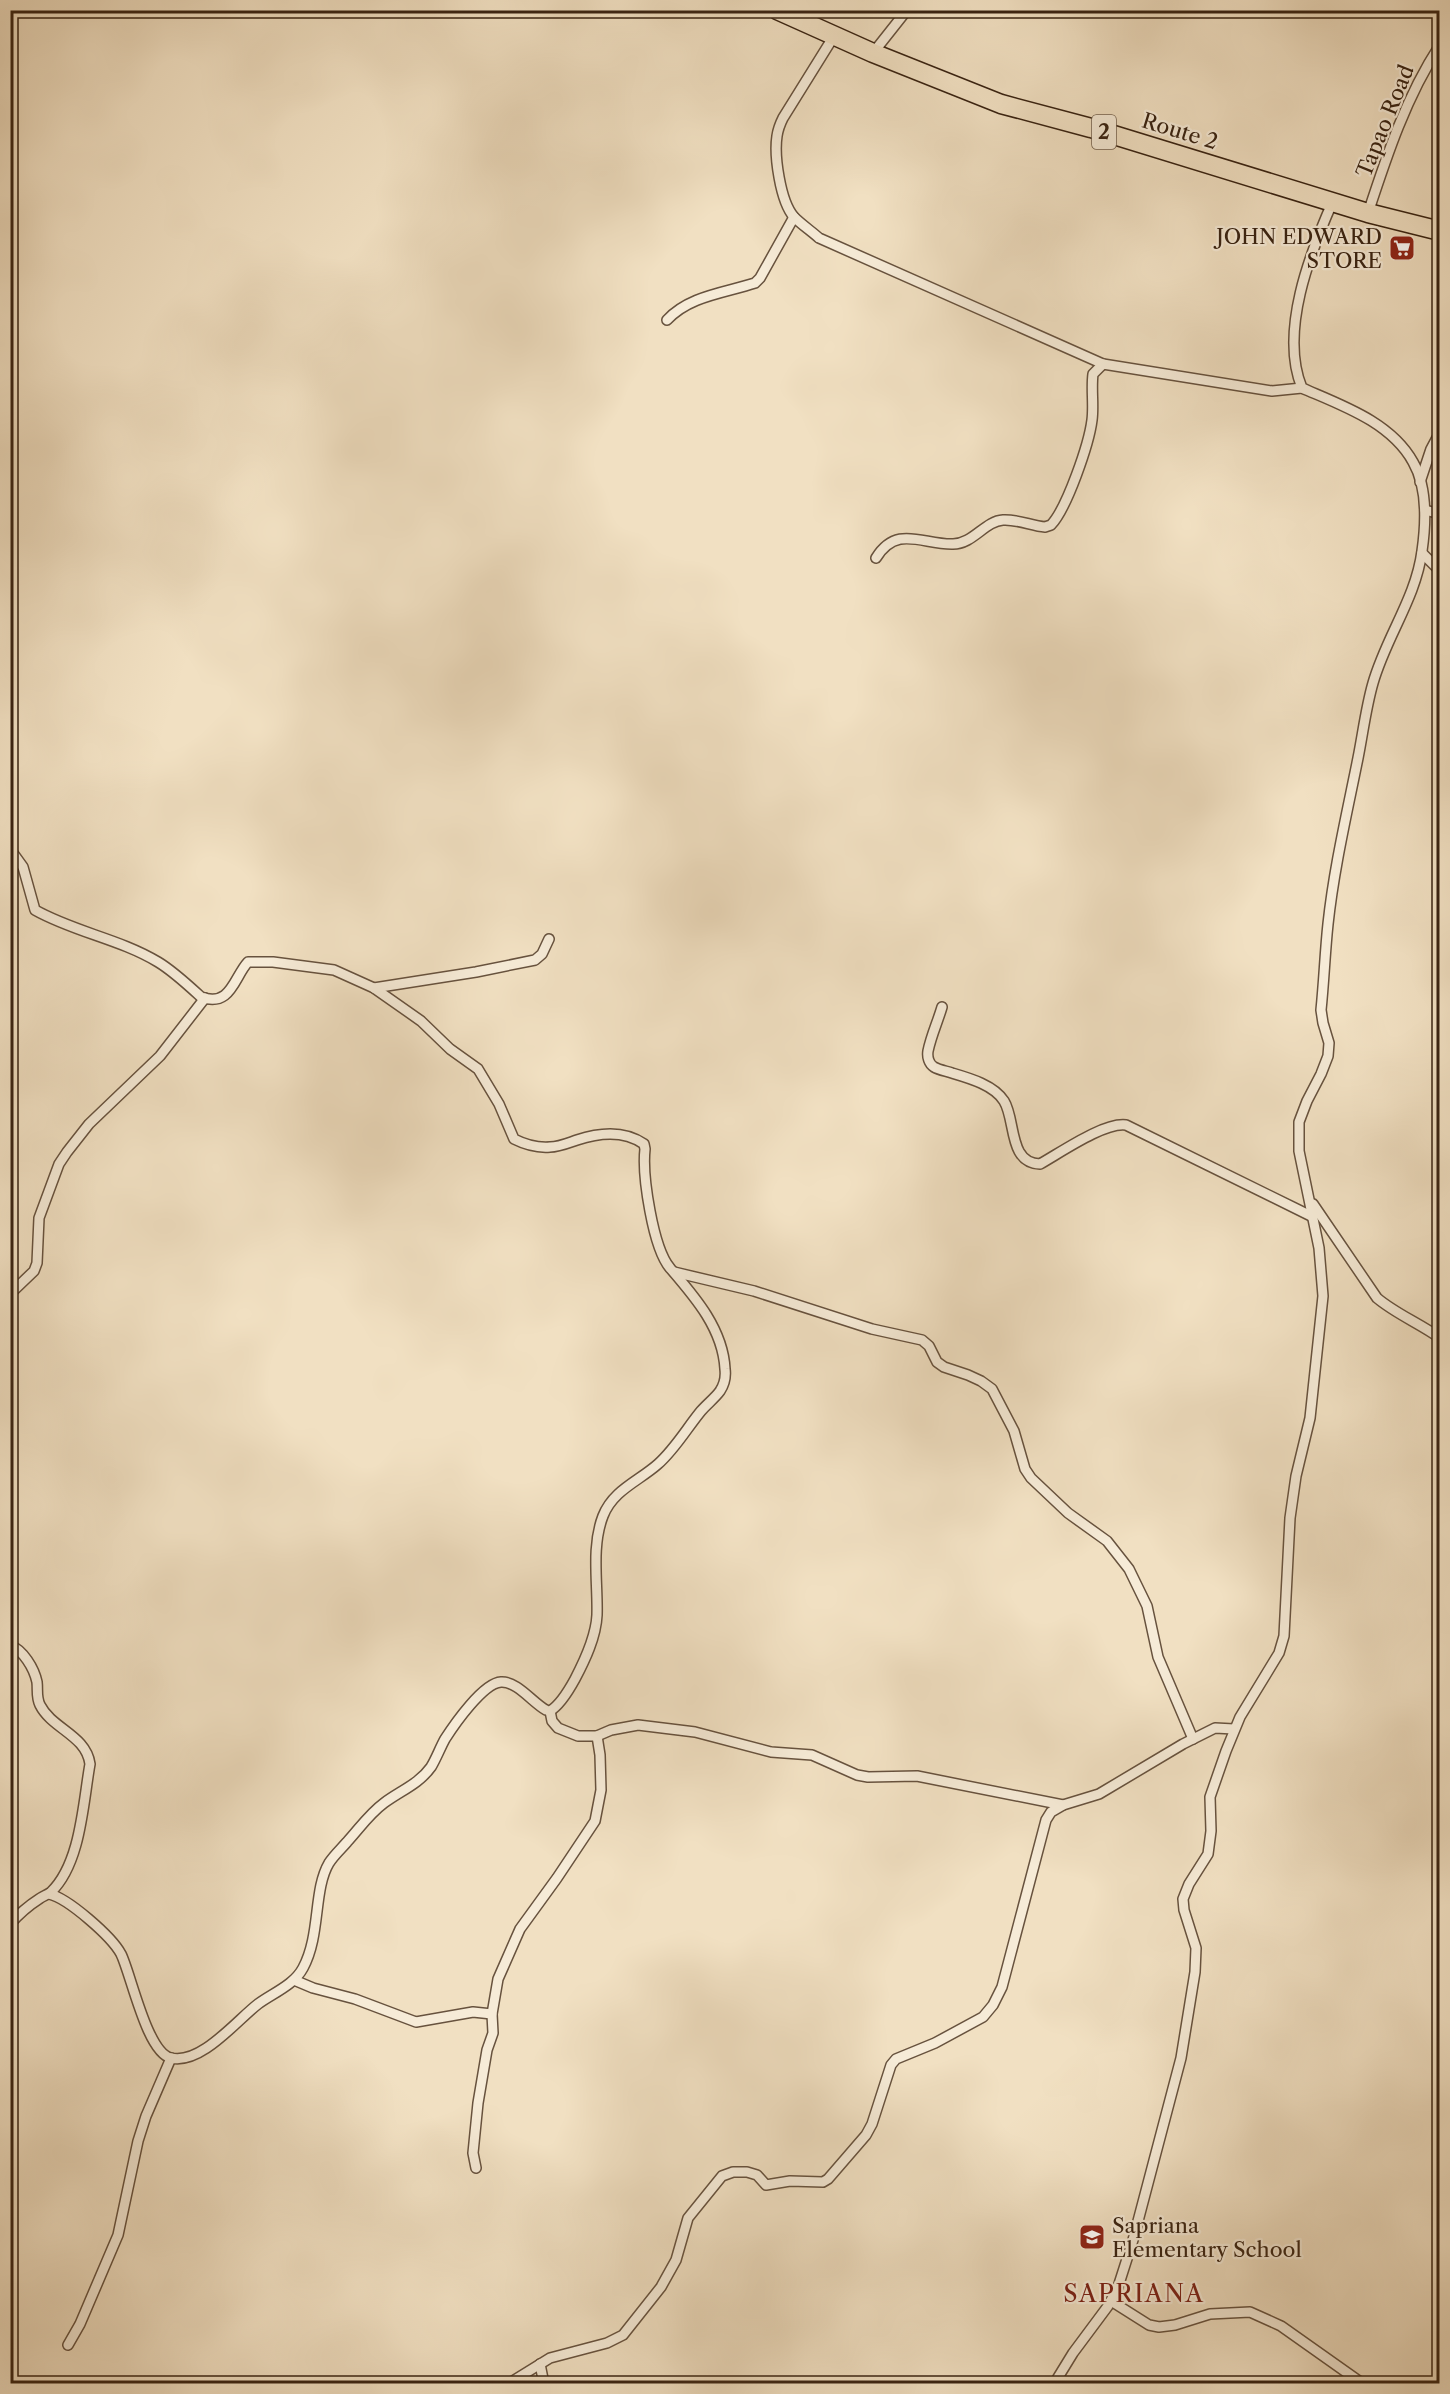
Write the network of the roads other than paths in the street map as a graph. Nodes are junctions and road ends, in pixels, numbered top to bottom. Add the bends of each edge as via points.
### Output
1 (777, 10) edge
2 (907, 10) edge
3 (834, 36) junction
4 (1440, 45) edge
5 (873, 54) junction
6 (1333, 201) junction
7 (1368, 213) junction
8 (794, 217) junction
9 (1440, 231) edge
10 (667, 320) dead end
11 (1103, 364) junction
12 (1302, 388) junction
13 (1440, 432) edge
14 (1420, 482) junction
15 (1425, 510) junction
16 (1440, 514) edge
17 (1422, 553) junction
18 (876, 558) dead end
19 (1440, 572) edge
20 (10, 849) edge
21 (549, 939) dead end
22 (375, 988) junction
23 (205, 998) junction
24 (942, 1007) dead end
25 (1310, 1199) junction
26 (1313, 1217) junction
27 (674, 1272) junction
28 (10, 1294) edge
29 (1440, 1338) edge
30 (10, 1521) edge
31 (10, 1529) edge
32 (10, 1645) edge
33 (550, 1711) junction
34 (1234, 1729) junction
35 (597, 1736) junction
36 (1193, 1739) junction
37 (1063, 1805) junction
38 (49, 1894) junction
39 (10, 1924) edge
40 (294, 1980) junction
41 (492, 2014) junction
42 (171, 2058) junction
43 (476, 2168) dead end
44 (1111, 2301) junction
45 (68, 2345) dead end
46 (540, 2364) junction
47 (508, 2384) edge
48 (544, 2384) edge
49 (1054, 2384) edge
50 (1363, 2384) edge

1 - 3 highway, Route 2 / 2
2 - 5 street
3 - 5 highway, Route 2 / 2
3 - 8 street via 777,132 778,170 787,207
4 - 7 street, Tapao Road via 1405,108
5 - 6 highway, Route 2 / 2 via 1001,104
6 - 7 highway, Route 2 / 2
6 - 12 street via 1312,249 1299,298 1295,338 1297,377
7 - 9 highway, Route 2 / 2
8 - 10 street via 755,283 689,303
8 - 11 street via 819,238
11 - 12 street via 1272,391
11 - 18 street via 1093,374 1093,418 1088,438 1072,484 1051,525 1004,520 971,539 953,544 895,540 881,549
12 - 14 street via 1385,430 1413,462
13 - 14 street
14 - 15 street
15 - 16 street
15 - 17 street
17 - 19 street
17 - 25 street via 1410,599 1373,682 1343,826 1328,926 1322,1010 1328,1056 1299,1122 1299,1151
20 - 23 street via 23,867 35,910 159,962
21 - 22 street via 535,960
22 - 23 street via 334,970 259,961 248,962 233,989 223,996
22 - 27 street via 478,1069 514,1139 549,1148 606,1135 627,1136 644,1144 645,1186 662,1256
23 - 28 street via 160,1056 89,1124 59,1164 39,1218 34,1272
24 - 26 street via 928,1051 930,1063 934,1068 990,1088 1002,1099 1009,1111 1015,1144 1029,1161 1040,1164 1112,1126 1126,1125
25 - 26 street
25 - 29 street via 1377,1298
26 - 34 street via 1323,1296 1310,1418 1290,1518 1284,1636
27 - 33 street via 704,1309 721,1346 726,1377 720,1391 669,1453 608,1505 598,1542 595,1631 572,1684
27 - 36 street via 922,1340 944,1367 992,1389 1014,1431 1031,1478 1068,1513 1107,1541 1129,1569 1147,1606 1158,1657
30 - 31 street
32 - 38 street via 20,1650 34,1673 41,1706 89,1754 80,1825 69,1864
33 - 35 street via 552,1721 568,1733
33 - 40 street via 504,1681 495,1683 475,1700 445,1739 431,1767 417,1782 375,1810 329,1863 323,1876 309,1954
34 - 36 street via 1215,1728
34 - 44 street via 1210,1797 1208,1854 1183,1899 1196,1948 1181,2058 1133,2240
35 - 37 street via 638,1725 695,1732 771,1752 812,1755 857,1775 917,1776
35 - 41 street via 600,1790 595,1821 520,1929 498,1979
36 - 37 street via 1099,1794
37 - 46 street via 1046,1820 1002,1987 983,2017 891,2065 872,2124 828,2179 766,2185 757,2175 747,2172 722,2176 688,2218 676,2260 662,2287 623,2335
38 - 39 street
38 - 42 street via 63,1899 115,1945 143,2018 159,2049
40 - 41 street via 416,2022 473,2012
40 - 42 street via 256,2006 208,2048
41 - 43 street via 493,2033 483,2067 473,2153
42 - 45 street via 138,2141 118,2235
44 - 49 street
44 - 50 street via 1149,2325 1159,2327 1210,2314 1250,2312 1281,2326
46 - 47 street
46 - 48 street

